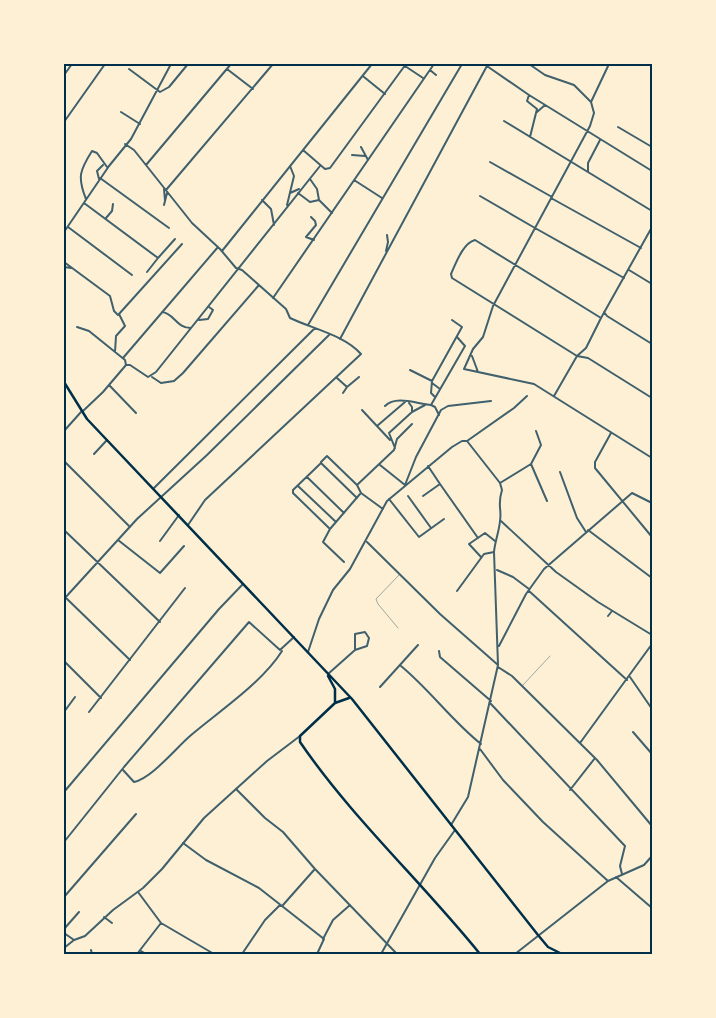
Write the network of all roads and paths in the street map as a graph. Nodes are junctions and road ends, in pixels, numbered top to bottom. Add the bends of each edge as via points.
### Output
1 (72, 64) edge
2 (105, 64) edge
3 (171, 64) edge
4 (188, 64) edge
5 (232, 64) edge
6 (273, 64) edge
7 (372, 64) edge
8 (434, 64) edge
9 (462, 64) edge
10 (484, 64) edge
11 (488, 64) edge
12 (528, 64) edge
13 (609, 64) edge
14 (405, 65) edge
15 (488, 68) junction
16 (129, 69) dead end
17 (227, 69) junction
18 (430, 70) junction
19 (64, 75) edge
20 (436, 75) dead end
21 (363, 76) junction
22 (424, 78) junction
23 (252, 89) junction
24 (157, 92) junction
25 (385, 94) junction
26 (529, 96) junction
27 (591, 102) junction
28 (544, 105) junction
29 (121, 112) dead end
30 (537, 112) junction
31 (504, 121) dead end
32 (64, 122) edge
33 (140, 124) junction
34 (618, 127) dead end
35 (587, 130) junction
36 (530, 137) junction
37 (131, 139) junction
38 (601, 140) junction
39 (125, 144) junction
40 (130, 145) junction
41 (361, 147) dead end
42 (652, 147) edge
43 (303, 150) junction
44 (352, 155) dead end
45 (365, 156) junction
46 (368, 160) junction
47 (569, 161) junction
48 (490, 162) dead end
49 (146, 165) junction
50 (290, 166) junction
51 (320, 166) junction
52 (106, 167) junction
53 (652, 171) edge
54 (588, 172) junction
55 (100, 179) junction
56 (310, 179) junction
57 (354, 180) junction
58 (301, 188) junction
59 (166, 190) junction
60 (298, 192) junction
61 (290, 193) junction
62 (480, 196) dead end
63 (382, 198) junction
64 (552, 198) junction
65 (86, 199) junction
66 (262, 200) junction
67 (319, 200) junction
68 (165, 201) junction
69 (84, 202) junction
70 (113, 204) dead end
71 (164, 205) dead end
72 (287, 207) junction
73 (652, 212) edge
74 (332, 213) junction
75 (311, 217) dead end
76 (106, 218) junction
77 (274, 225) junction
78 (67, 227) junction
79 (652, 227) edge
80 (170, 228) dead end
81 (535, 228) junction
82 (64, 232) edge
83 (386, 235) dead end
84 (388, 239) junction
85 (175, 240) dead end
86 (314, 240) junction
87 (393, 242) junction
88 (182, 244) dead end
89 (218, 247) junction
90 (641, 248) junction
91 (222, 251) junction
92 (385, 253) junction
93 (158, 258) junction
94 (64, 262) edge
95 (515, 264) junction
96 (64, 267) edge
97 (73, 269) junction
98 (239, 270) junction
99 (629, 270) junction
100 (147, 272) dead end
101 (132, 275) dead end
102 (624, 278) junction
103 (652, 284) edge
104 (259, 285) junction
105 (273, 298) junction
106 (494, 304) junction
107 (209, 307) junction
108 (162, 312) junction
109 (604, 312) junction
110 (118, 315) junction
111 (601, 318) junction
112 (199, 320) junction
113 (452, 320) dead end
114 (308, 325) junction
115 (76, 327) dead end
116 (192, 328) junction
117 (315, 328) junction
118 (329, 335) junction
119 (457, 337) junction
120 (340, 339) junction
121 (652, 344) edge
122 (115, 352) junction
123 (472, 355) junction
124 (577, 356) junction
125 (123, 358) junction
126 (126, 365) junction
127 (410, 370) dead end
128 (478, 372) junction
129 (151, 377) junction
130 (359, 377) dead end
131 (337, 378) junction
132 (64, 382) edge
133 (432, 382) junction
134 (109, 385) junction
135 (347, 387) junction
136 (441, 390) junction
137 (343, 394) dead end
138 (527, 396) dead end
139 (554, 396) junction
140 (435, 397) junction
141 (652, 398) edge
142 (492, 401) dead end
143 (405, 402) junction
144 (408, 403) junction
145 (425, 405) junction
146 (432, 405) junction
147 (385, 406) dead end
148 (362, 410) dead end
149 (81, 412) junction
150 (412, 412) junction
151 (136, 413) dead end
152 (439, 415) junction
153 (412, 424) dead end
154 (377, 426) junction
155 (64, 431) edge
156 (536, 431) dead end
157 (611, 433) junction
158 (107, 440) junction
159 (467, 441) junction
160 (391, 442) junction
161 (395, 448) junction
162 (94, 454) dead end
163 (652, 458) edge
164 (64, 461) edge
165 (320, 463) junction
166 (380, 464) junction
167 (531, 464) junction
168 (428, 466) junction
169 (560, 472) dead end
170 (307, 477) junction
171 (500, 483) junction
172 (440, 484) junction
173 (357, 485) junction
174 (405, 485) junction
175 (298, 486) junction
176 (154, 488) junction
177 (361, 493) junction
178 (162, 496) junction
179 (408, 496) dead end
180 (423, 496) dead end
181 (357, 498) junction
182 (390, 499) junction
183 (547, 501) dead end
184 (622, 503) junction
185 (652, 503) edge
186 (382, 509) junction
187 (344, 513) junction
188 (179, 515) junction
189 (444, 519) dead end
190 (500, 520) junction
191 (336, 522) junction
192 (188, 525) junction
193 (130, 527) junction
194 (432, 528) junction
195 (330, 529) junction
196 (64, 530) edge
197 (587, 531) junction
198 (652, 537) edge
199 (478, 538) junction
200 (118, 540) junction
201 (160, 541) dead end
202 (366, 541) junction
203 (495, 541) junction
204 (184, 546) dead end
205 (494, 552) junction
206 (482, 558) junction
207 (96, 562) junction
208 (344, 562) dead end
209 (548, 565) junction
210 (497, 570) junction
211 (400, 574) junction
212 (652, 578) edge
213 (243, 584) junction
214 (185, 588) dead end
215 (529, 590) junction
216 (457, 591) dead end
217 (64, 598) edge
218 (612, 611) junction
219 (608, 616) dead end
220 (160, 622) junction
221 (398, 628) dead end
222 (652, 634) edge
223 (294, 637) junction
224 (652, 644) edge
225 (418, 646) dead end
226 (499, 646) junction
227 (355, 650) junction
228 (282, 651) junction
229 (439, 651) dead end
230 (308, 652) junction
231 (550, 656) dead end
232 (130, 661) junction
233 (64, 662) edge
234 (401, 666) junction
235 (498, 666) junction
236 (327, 674) junction
237 (630, 677) junction
238 (627, 680) junction
239 (522, 686) junction
240 (380, 687) dead end
241 (74, 697) dead end
242 (101, 698) junction
243 (350, 698) junction
244 (490, 702) junction
245 (335, 703) junction
246 (652, 709) edge
247 (64, 712) edge
248 (89, 712) dead end
249 (633, 732) dead end
250 (300, 736) junction
251 (293, 741) junction
252 (580, 743) junction
253 (301, 744) junction
254 (481, 744) junction
255 (480, 749) junction
256 (652, 754) edge
257 (595, 758) junction
258 (123, 770) junction
259 (236, 789) junction
260 (570, 790) junction
261 (64, 792) edge
262 (136, 814) dead end
263 (451, 825) junction
264 (652, 826) edge
265 (455, 830) junction
266 (64, 842) edge
267 (183, 843) junction
268 (652, 856) edge
269 (315, 869) junction
270 (622, 874) junction
271 (616, 877) junction
272 (608, 881) junction
273 (420, 882) junction
274 (138, 892) junction
275 (64, 898) edge
276 (282, 905) junction
277 (350, 905) junction
278 (652, 908) edge
279 (79, 912) dead end
280 (104, 917) junction
281 (161, 922) junction
282 (112, 923) dead end
283 (64, 929) edge
284 (64, 933) edge
285 (538, 935) junction
286 (324, 939) junction
287 (74, 940) junction
288 (386, 944) junction
289 (64, 948) edge
290 (91, 950) dead end
291 (141, 951) junction
292 (311, 953) dead end
293 (92, 954) edge
294 (137, 954) edge
295 (146, 954) edge
296 (214, 954) edge
297 (242, 954) edge
298 (316, 954) edge
299 (381, 954) edge
300 (396, 954) edge
301 (480, 954) edge
302 (515, 954) edge
303 (562, 954) edge

1 - 19 street
2 - 32 street
3 - 24 street
4 - 24 street via 169,87
5 - 17 street
6 - 23 street
7 - 21 street
8 - 18 street
9 - 63 street
10 - 15 street
11 - 15 street
12 - 27 street via 545,75 574,85
13 - 27 street
14 - 22 street
14 - 25 street
15 - 26 street
15 - 87 street
16 - 24 street
17 - 23 street
17 - 49 street
18 - 20 street
18 - 22 street
21 - 25 street
21 - 43 street
22 - 46 street
23 - 59 street
24 - 33 street
25 - 51 street via 330,168
26 - 28 street
26 - 30 street via 527,101 536,107
27 - 35 street via 594,117
28 - 30 street
28 - 35 street
29 - 33 street
30 - 36 street
31 - 36 street
33 - 37 street
34 - 42 street
35 - 38 street
35 - 47 street
36 - 47 street
37 - 39 street
37 - 40 street
38 - 53 street
38 - 54 street via 588,163
39 - 40 street
39 - 52 street
40 - 49 street
41 - 45 street
43 - 50 street
43 - 51 street
44 - 45 street
45 - 46 street
46 - 57 street
47 - 54 street
47 - 64 street
48 - 64 street
49 - 59 street
50 - 61 street via 294,176
50 - 66 street
51 - 56 street
52 - 55 street
52 - 55 street via 100,165 97,171
52 - 65 street via 92,151 80,174
54 - 73 street
55 - 65 street
55 - 80 street
56 - 58 street
56 - 67 street
57 - 63 street
57 - 74 street
58 - 60 street
58 - 61 street
59 - 68 street
59 - 68 street via 162,193
59 - 89 street via 192,223
60 - 67 street via 310,202
60 - 72 street
61 - 72 street
62 - 81 street
63 - 114 street
64 - 81 street
64 - 90 street
65 - 69 street
66 - 77 street via 270,209
66 - 91 street
67 - 74 street
68 - 71 street
69 - 76 street
69 - 78 street
70 - 76 street
72 - 77 street
74 - 86 street
75 - 86 street via 316,222 306,237
76 - 93 street
77 - 98 street
78 - 82 street
78 - 101 street
79 - 90 street
81 - 95 street
81 - 102 street
83 - 84 street
84 - 87 street
84 - 92 street
85 - 93 street
86 - 105 street
87 - 92 street
88 - 110 street
89 - 91 street
89 - 108 street
90 - 99 street
91 - 98 street
92 - 120 street
93 - 100 street
94 - 97 street
95 - 106 street
95 - 106 street via 475,240 465,247 452,278
95 - 111 street
96 - 97 street
97 - 110 street via 110,296
98 - 104 street
98 - 107 street
99 - 102 street
99 - 103 street
102 - 109 street
104 - 105 street
104 - 129 street via 183,374 174,381 161,383
105 - 114 street via 286,309 290,318
106 - 123 street via 483,337
106 - 124 street
107 - 112 street
107 - 112 street via 213,310 212,315
108 - 116 street via 168,313 180,327
108 - 125 street
109 - 111 street
109 - 121 street
110 - 122 street via 126,326 116,336
111 - 124 street via 586,348
112 - 116 street
113 - 119 street via 462,327
114 - 117 street
115 - 122 street via 89,331
116 - 129 street
117 - 118 street
117 - 176 street
118 - 120 street
118 - 178 street
119 - 133 street
119 - 136 street via 466,346
120 - 131 street via 361,354
122 - 125 street
123 - 128 street
123 - 128 street via 464,369
124 - 139 street
124 - 141 street via 588,358
125 - 126 street
126 - 129 street
126 - 134 street
127 - 133 street
128 - 139 street via 534,384
130 - 135 street
131 - 135 street
131 - 192 street via 205,500
132 - 149 main road
133 - 136 street
133 - 140 street via 431,393
134 - 149 street
134 - 151 street
135 - 137 street
136 - 140 street
138 - 159 street
139 - 157 street
140 - 146 street
142 - 152 street via 448,406
143 - 144 street
143 - 147 street via 394,400
143 - 154 street
144 - 145 street
144 - 150 street
145 - 146 street
145 - 150 street
146 - 152 street
148 - 154 street
149 - 155 street
149 - 158 main road
150 - 160 street via 389,434
152 - 174 street
153 - 161 street via 397,439
154 - 160 street
156 - 167 street via 540,445
157 - 163 street
157 - 184 street via 595,468
158 - 162 street
158 - 176 main road
159 - 168 street via 462,441
159 - 171 street
160 - 161 street
161 - 166 street
164 - 193 street
165 - 170 street
165 - 173 street via 327,456
165 - 181 street
166 - 173 street
166 - 174 street
167 - 171 street
167 - 183 street
168 - 172 street
168 - 174 street
169 - 197 street via 577,518
170 - 175 street
170 - 187 street
171 - 190 street
172 - 180 street
172 - 199 street
173 - 177 street
174 - 182 street
175 - 191 street
175 - 195 street via 293,494
176 - 178 main road
177 - 181 street
177 - 186 street
178 - 188 main road
178 - 193 street
179 - 194 street
181 - 187 street
182 - 186 street
182 - 194 street via 419,537
184 - 185 street via 632,493
184 - 197 street
184 - 198 street
186 - 202 street
187 - 191 street
188 - 192 main road
188 - 201 street
189 - 194 street
190 - 203 street
190 - 209 street
191 - 195 street
192 - 213 main road
193 - 200 street
195 - 208 street via 323,542
196 - 207 street
197 - 209 street
197 - 212 street
199 - 203 street via 487,533
199 - 206 street via 470,544
200 - 204 street via 160,573
200 - 207 street
202 - 211 street
202 - 230 street via 333,590
203 - 205 street
205 - 206 street via 487,552
205 - 210 street
206 - 216 street
207 - 217 street
207 - 220 street
209 - 215 street
209 - 218 street
210 - 215 street via 513,577
210 - 226 street
211 - 221 lane via 376,599
211 - 235 street
213 - 223 main road
213 - 261 street
214 - 220 street
215 - 226 street
215 - 238 street
217 - 232 street
218 - 219 street
218 - 222 street
220 - 232 street
223 - 228 street
223 - 230 main road
224 - 237 street
225 - 234 street
226 - 235 street
227 - 227 street via 355,634 364,632 369,638 367,646
227 - 236 street
228 - 258 street via 234,701 149,774 134,782
228 - 258 street via 249,622
229 - 244 street via 440,657
230 - 236 main road
231 - 239 lane
232 - 242 street
233 - 242 street
234 - 240 street
234 - 254 street
235 - 239 street
235 - 244 street
236 - 243 main road
236 - 245 main road via 335,689
237 - 238 street
237 - 246 street
238 - 252 street
239 - 252 street
241 - 247 street
242 - 248 street
243 - 245 main road
243 - 263 main road
244 - 254 street
244 - 260 street
245 - 250 main road
249 - 256 street
250 - 251 street
250 - 253 main road
251 - 253 street
251 - 259 street
252 - 257 street
253 - 273 main road
254 - 255 street
255 - 263 street via 468,796
255 - 272 street via 499,775 543,822
257 - 260 street
257 - 264 street
258 - 266 street
259 - 267 street via 204,818
259 - 269 street via 283,832
260 - 270 street via 625,846 620,866
262 - 275 street
263 - 265 main road
265 - 273 street
265 - 285 main road
267 - 274 street via 157,876
267 - 276 street
268 - 270 street via 644,865
269 - 276 street
269 - 277 street
270 - 271 street
271 - 272 street
271 - 278 street
272 - 285 street
273 - 288 street
273 - 301 main road
274 - 280 street
274 - 281 street
276 - 286 street
276 - 297 street via 265,920
277 - 286 street via 333,920
277 - 288 street
279 - 283 street
280 - 282 street
280 - 287 street via 85,936
281 - 291 street
281 - 296 street
284 - 287 street
285 - 302 street
285 - 303 main road via 548,947
286 - 298 street
287 - 289 street
288 - 299 street
288 - 300 street
290 - 293 street
291 - 294 street
291 - 295 street
292 - 298 street

